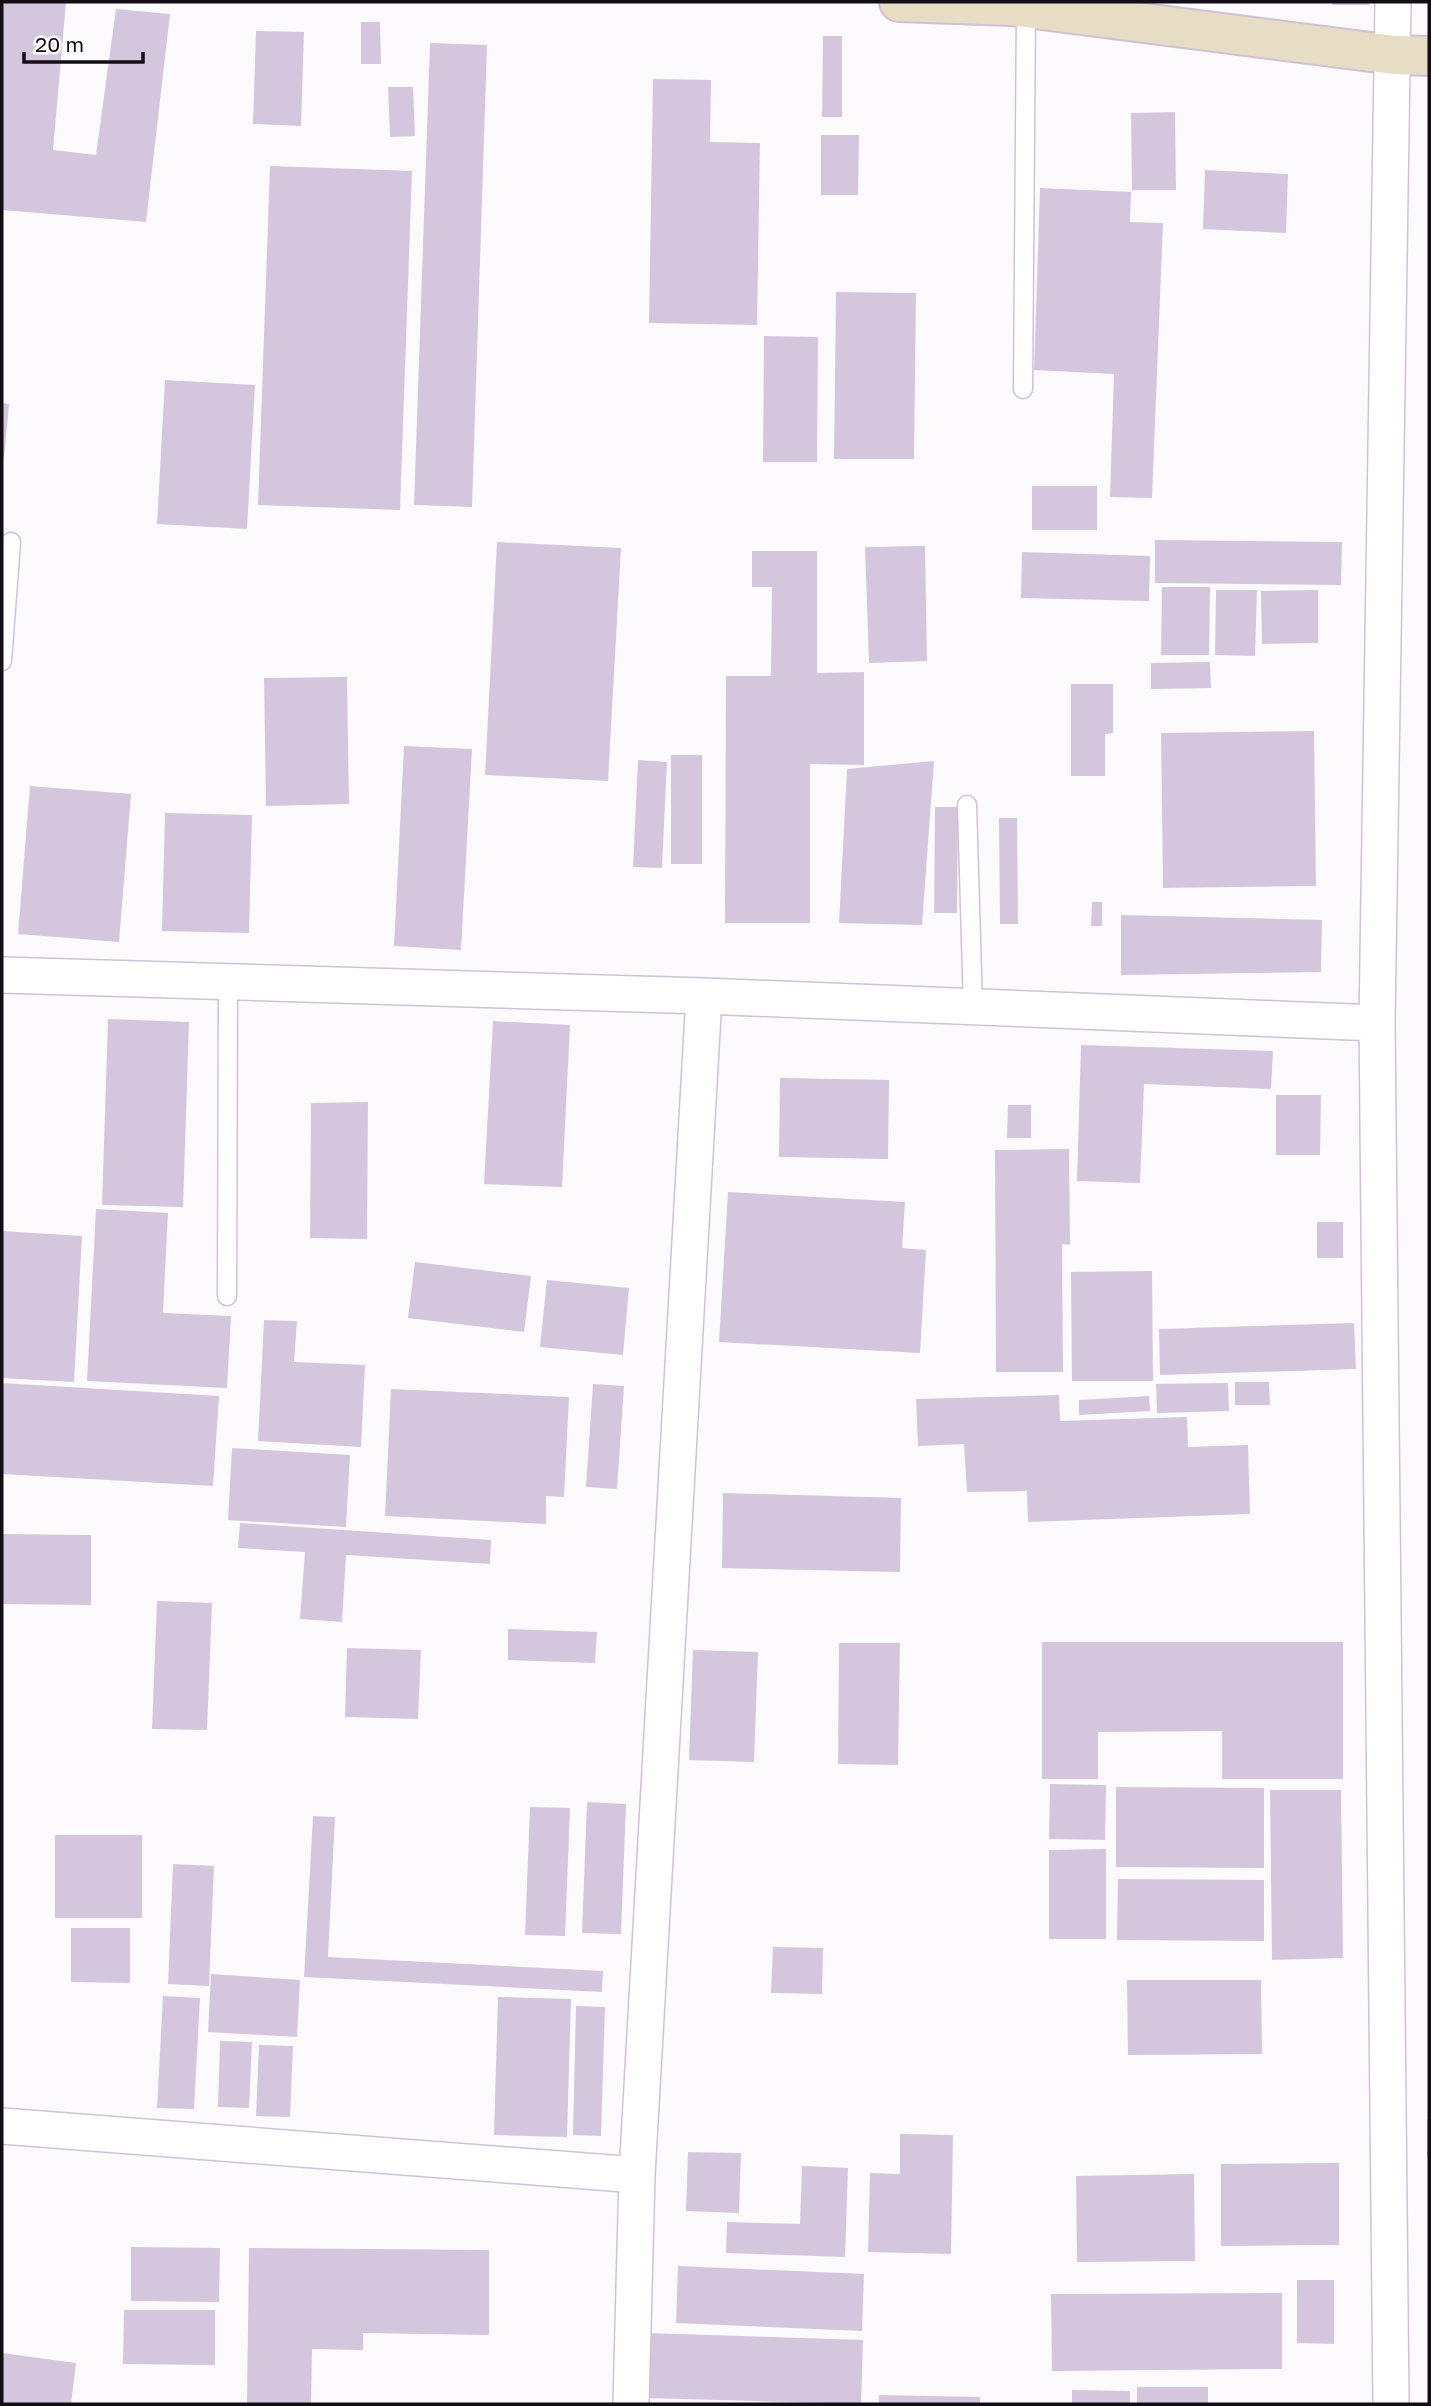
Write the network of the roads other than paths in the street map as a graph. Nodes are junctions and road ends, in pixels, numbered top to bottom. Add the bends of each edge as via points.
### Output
1 (899, 2) edge
2 (1393, 2) edge
3 (1026, 5) edge
4 (1411, 55) edge
5 (1023, 389) dead end
6 (11, 542) dead end
7 (2, 661) edge
8 (967, 805) dead end
9 (2, 975) edge
10 (229, 981) junction
11 (704, 996) junction
12 (972, 1007) junction
13 (1377, 1023) junction
14 (227, 1296) dead end
15 (2, 2126) edge
16 (637, 2175) junction
17 (631, 2404) edge
18 (1391, 2404) edge

1 - 3 street
2 - 4 street
3 - 4 street
3 - 5 lane
4 - 13 street
6 - 7 lane
8 - 12 lane
9 - 10 street
10 - 11 street
10 - 14 lane
11 - 12 street
11 - 16 street
12 - 13 street
13 - 18 street
15 - 16 street
16 - 17 street

